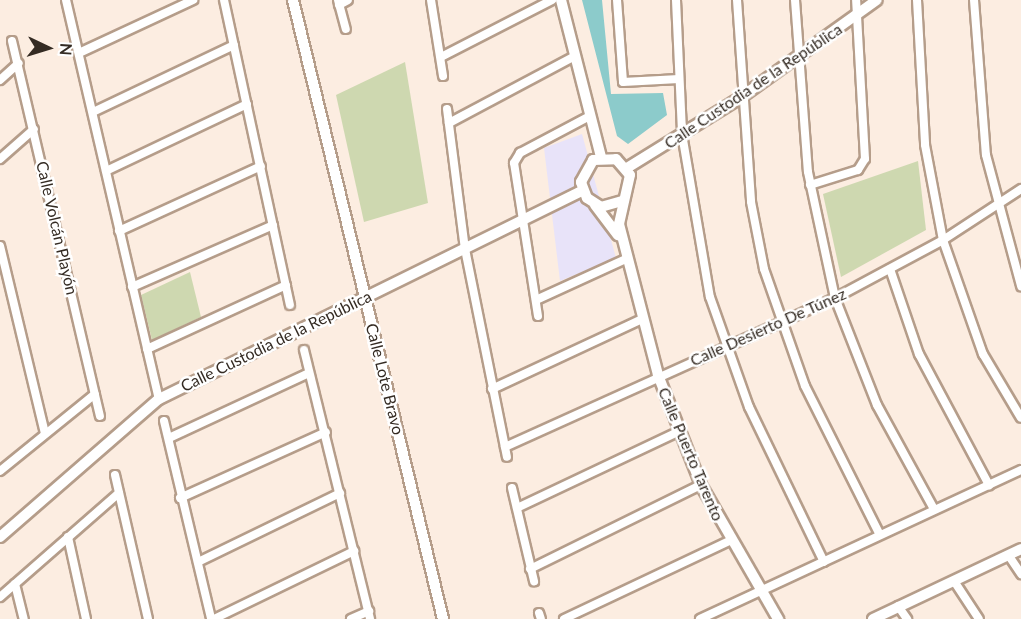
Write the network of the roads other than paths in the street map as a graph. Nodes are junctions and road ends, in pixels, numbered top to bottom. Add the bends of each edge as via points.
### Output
1 (66, 0) edge
2 (194, 0) edge
3 (224, 0) edge
4 (293, 0) edge
5 (348, 0) edge
6 (431, 0) edge
7 (552, 0) edge
8 (561, 0) edge
9 (617, 0) edge
10 (676, 0) edge
11 (737, 0) edge
12 (795, 0) edge
13 (856, 0) edge
14 (877, 0) edge
15 (917, 0) edge
16 (974, 0) edge
17 (338, 2) edge
18 (857, 16) junction
19 (346, 29) dead end
20 (12, 41) dead end
21 (234, 45) junction
22 (80, 53) junction
23 (575, 56) junction
24 (441, 57) junction
25 (799, 58) junction
26 (19, 63) junction
27 (443, 76) dead end
28 (679, 79) junction
29 (0, 80) edge
30 (741, 98) junction
31 (247, 104) junction
32 (447, 109) dead end
33 (93, 112) junction
34 (591, 116) junction
35 (449, 123) junction
36 (34, 129) junction
37 (682, 134) junction
38 (601, 157) junction
39 (0, 159) edge
40 (261, 166) junction
41 (627, 168) junction
42 (106, 171) junction
43 (810, 185) junction
44 (1021, 189) edge
45 (582, 191) junction
46 (622, 201) junction
47 (594, 204) junction
48 (996, 205) junction
49 (521, 223) junction
50 (273, 225) junction
51 (119, 231) junction
52 (943, 240) junction
53 (623, 243) junction
54 (0, 246) edge
55 (465, 249) junction
56 (626, 260) junction
57 (890, 269) junction
58 (286, 285) junction
59 (1021, 286) edge
60 (132, 287) junction
61 (365, 298) junction
62 (835, 298) junction
63 (536, 300) junction
64 (290, 306) dead end
65 (538, 316) dead end
66 (642, 319) junction
67 (780, 321) junction
68 (726, 346) junction
69 (147, 350) junction
70 (304, 350) dead end
71 (309, 373) junction
72 (658, 375) junction
73 (492, 390) junction
74 (95, 394) junction
75 (159, 399) junction
76 (100, 416) dead end
77 (1021, 418) edge
78 (164, 421) dead end
79 (326, 432) junction
80 (678, 432) junction
81 (45, 433) junction
82 (169, 438) junction
83 (505, 447) junction
84 (507, 457) dead end
85 (1021, 470) edge
86 (0, 471) edge
87 (115, 475) dead end
88 (701, 485) junction
89 (989, 485) junction
90 (512, 488) dead end
91 (340, 493) junction
92 (119, 494) junction
93 (180, 498) junction
94 (517, 508) junction
95 (934, 510) junction
96 (879, 533) junction
97 (0, 537) edge
98 (68, 537) junction
99 (729, 540) junction
100 (1021, 549) edge
101 (354, 551) junction
102 (1009, 556) junction
103 (198, 562) junction
104 (824, 562) junction
105 (530, 568) junction
106 (1021, 574) edge
107 (534, 581) dead end
108 (954, 581) junction
109 (15, 584) junction
110 (759, 591) junction
111 (0, 597) edge
112 (898, 606) junction
113 (369, 615) edge
114 (24, 619) edge
115 (86, 619) edge
116 (148, 619) edge
117 (212, 619) edge
118 (351, 619) edge
119 (443, 619) edge
120 (564, 619) edge
121 (700, 619) edge
122 (778, 619) edge
123 (873, 619) edge
124 (908, 619) edge
125 (979, 619) edge

1 - 22 street
2 - 22 street
3 - 21 street
4 - 61 main road, Calle Lote Bravo
5 - 17 street
6 - 24 street
7 - 24 street
8 - 23 main road
9 - 28 street via 623,82
10 - 28 street
11 - 30 street
12 - 25 street
13 - 18 street
14 - 18 main road, Calle Custodia de la República
15 - 52 street via 925,145
16 - 48 street via 982,129
17 - 19 street
18 - 25 main road, Calle Custodia de la República
18 - 43 street via 864,164
20 - 26 street, Calle Volcán Playón
21 - 31 street
21 - 33 street
22 - 33 street
23 - 34 main road
23 - 35 street
24 - 27 street
25 - 30 main road, Calle Custodia de la República
25 - 43 street
26 - 29 street
26 - 36 street, Calle Volcán Playón
28 - 37 street
30 - 37 main road, Calle Custodia de la República
30 - 67 street via 757,236
31 - 40 street
31 - 42 street
32 - 35 street
33 - 42 street
34 - 38 main road
34 - 49 street via 516,157
35 - 55 street
36 - 39 street
36 - 74 street, Calle Volcán Playón
37 - 41 main road, Calle Custodia de la República
37 - 68 street via 701,255
38 - 41 main road via 616,159
38 - 45 main road via 582,174
40 - 50 street
40 - 51 street
41 - 46 main road via 631,182
42 - 51 street
43 - 62 street
44 - 48 street, Calle Desierto De Túnez
45 - 47 main road
45 - 49 main road, Calle Custodia de la República
46 - 47 main road via 608,207
46 - 53 main road, Calle Puerto Tarento via 619,218
47 - 53 main road, Calle Puerto Tarento
48 - 52 street, Calle Desierto De Túnez
48 - 59 street
49 - 55 main road, Calle Custodia de la República
49 - 63 street
50 - 58 street
50 - 60 street
51 - 60 street
52 - 57 street, Calle Desierto De Túnez
52 - 77 street via 983,354
53 - 56 main road, Calle Puerto Tarento
54 - 81 street
55 - 61 main road, Calle Custodia de la República
55 - 73 street
56 - 63 street
56 - 66 main road, Calle Puerto Tarento
57 - 62 street, Calle Desierto De Túnez
57 - 89 street via 919,354
58 - 64 street
58 - 69 street
60 - 69 street
61 - 75 main road, Calle Custodia de la República
61 - 119 main road, Calle Lote Bravo
62 - 67 street, Calle Desierto De Túnez
62 - 95 street via 877,405
63 - 65 street
66 - 72 main road, Calle Puerto Tarento
66 - 73 street
67 - 68 street, Calle Desierto De Túnez
67 - 96 street via 821,423
68 - 72 street, Calle Desierto De Túnez
68 - 104 street via 766,447
69 - 75 street
70 - 71 street
71 - 79 street
71 - 82 street
72 - 80 main road, Calle Puerto Tarento
72 - 83 street, Calle Desierto De Túnez
73 - 83 street
74 - 76 street, Calle Volcán Playón
74 - 81 street
75 - 97 main road, Calle Custodia de la República
78 - 82 street
79 - 91 street
79 - 93 street
80 - 88 main road, Calle Puerto Tarento
80 - 94 street
81 - 86 street
82 - 93 street
83 - 84 street
85 - 89 street
87 - 92 street
88 - 99 main road, Calle Puerto Tarento
88 - 105 street
89 - 95 street
90 - 94 street
91 - 101 street
91 - 103 street
92 - 98 street
92 - 116 street
93 - 103 street
94 - 105 street
95 - 96 street
96 - 104 street
98 - 109 street
98 - 115 street
99 - 110 main road, Calle Puerto Tarento
99 - 120 street
100 - 102 main road
101 - 113 street
101 - 117 street
102 - 106 street
102 - 108 main road
103 - 117 street
104 - 110 street
105 - 107 street
108 - 112 main road
108 - 125 street
109 - 111 street
109 - 114 street
110 - 121 street
110 - 122 main road, Calle Puerto Tarento
112 - 123 main road
112 - 124 street
113 - 118 street

